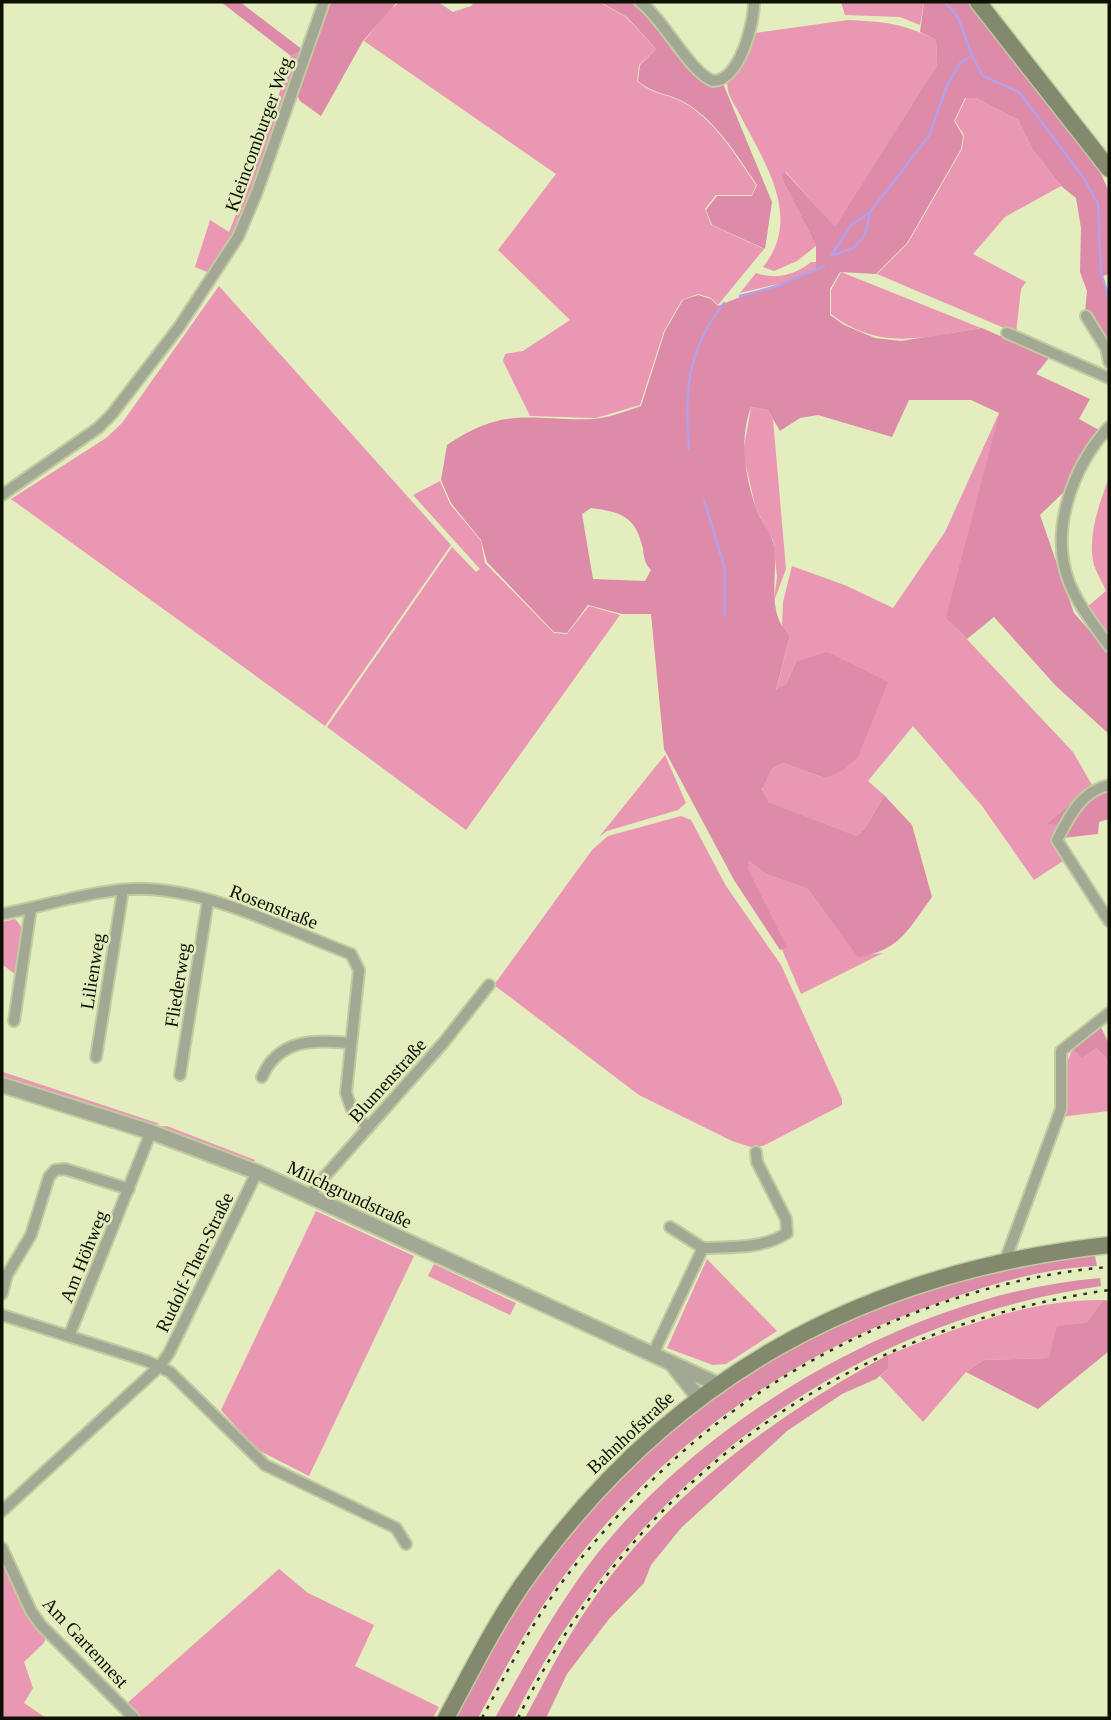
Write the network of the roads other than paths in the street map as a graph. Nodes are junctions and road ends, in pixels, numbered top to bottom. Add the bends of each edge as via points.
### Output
1 (324, 2) edge
2 (640, 2) edge
3 (754, 2) edge
4 (978, 2) edge
5 (1109, 169) edge
6 (1086, 316) dead end
7 (1007, 333) dead end
8 (1109, 362) edge
9 (1109, 378) edge
10 (1109, 427) edge
11 (2, 495) edge
12 (1109, 646) edge
13 (1109, 785) edge
14 (123, 890) junction
15 (208, 900) junction
16 (31, 908) junction
17 (2, 914) edge
18 (1109, 921) edge
19 (489, 985) dead end
20 (1109, 1013) edge
21 (14, 1021) dead end
22 (350, 1043) junction
23 (96, 1057) dead end
24 (180, 1075) dead end
25 (262, 1077) dead end
26 (2, 1085) edge
27 (368, 1128) junction
28 (150, 1132) junction
29 (757, 1152) dead end
30 (257, 1172) junction
31 (129, 1189) junction
32 (309, 1197) junction
33 (670, 1227) dead end
34 (1109, 1245) edge
35 (703, 1248) junction
36 (1004, 1261) junction
37 (2, 1294) edge
38 (2, 1315) edge
39 (69, 1336) junction
40 (653, 1354) junction
41 (671, 1363) junction
42 (160, 1366) junction
43 (717, 1384) junction
44 (699, 1398) junction
45 (2, 1511) edge
46 (406, 1544) dead end
47 (2, 1548) edge
48 (134, 1718) edge
49 (446, 1718) edge

1 - 11 street, Kleincomburger Weg via 257,192 214,274 112,414
2 - 3 street via 652,10 701,74 713,81 725,77 741,55 751,32
4 - 5 main road
6 - 8 street
7 - 9 street
10 - 12 street via 1072,486 1062,552 1069,582
13 - 18 street via 1089,793 1075,807 1057,840
14 - 15 street, Rosenstraße via 149,889
14 - 16 street, Rosenstraße
14 - 23 street, Lilienweg
15 - 22 street, Rosenstraße via 351,954 359,970
15 - 24 street, Fliederweg
16 - 17 street, Rosenstraße
16 - 21 street
19 - 27 street, Blumenstraße
20 - 36 street via 1061,1051 1061,1109
22 - 25 street via 318,1039 297,1044 279,1053
22 - 27 street, Rosenstraße via 346,1093 352,1110
26 - 28 street, Milchgrundstraße
27 - 32 street, Blumenstraße
28 - 30 street, Milchgrundstraße
28 - 31 street, Am Höhweg
29 - 35 street via 757,1162 786,1219 787,1233 776,1241
30 - 32 street, Milchgrundstraße
30 - 42 street, Rudolf-Then-Straße
31 - 37 street, Am Höhweg via 55,1170
31 - 39 street, Am Höhweg
32 - 40 street, Milchgrundstraße
33 - 35 street
34 - 36 main road, Bahnhofstraße via 1039,1252
35 - 40 street
36 - 43 main road, Bahnhofstraße via 934,1278 845,1312 775,1346
38 - 39 street
39 - 42 street
40 - 41 street, Milchgrundstraße
41 - 43 street, Milchgrundstraße
41 - 44 street, Milchgrundstraße
42 - 45 street
42 - 46 street via 265,1465 396,1528
43 - 44 main road, Bahnhofstraße
44 - 49 main road, Bahnhofstraße via 631,1456 566,1527 509,1606
47 - 48 street, Am Gartennest via 41,1625

